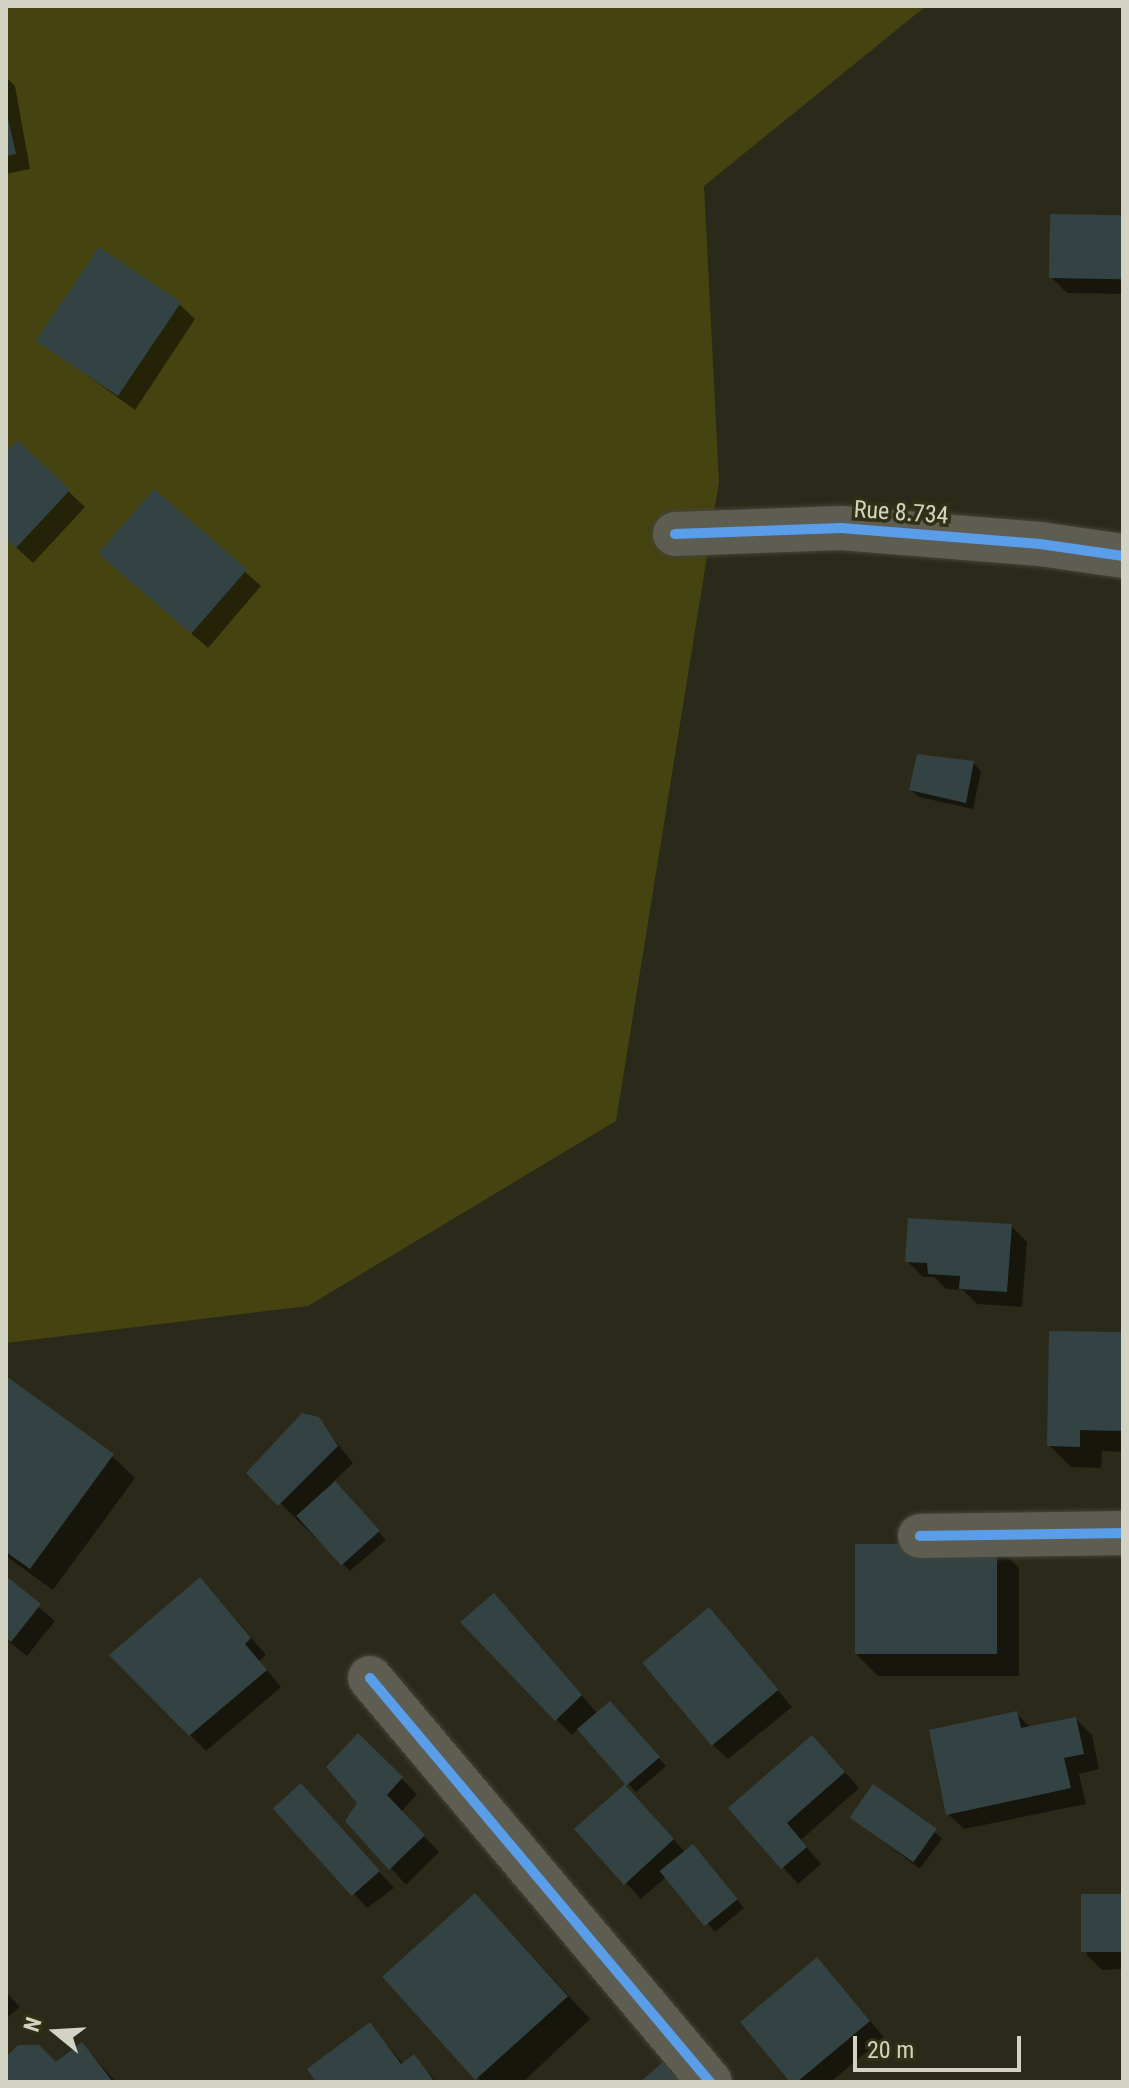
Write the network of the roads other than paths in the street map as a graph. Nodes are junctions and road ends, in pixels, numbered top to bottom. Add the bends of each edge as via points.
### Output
1 (675, 534) dead end
2 (1123, 556) edge
3 (1123, 1533) edge
4 (920, 1536) dead end
5 (370, 1678) dead end
6 (710, 2082) edge

1 - 2 street, Rue 8.734 via 841,528
3 - 4 street
5 - 6 street

